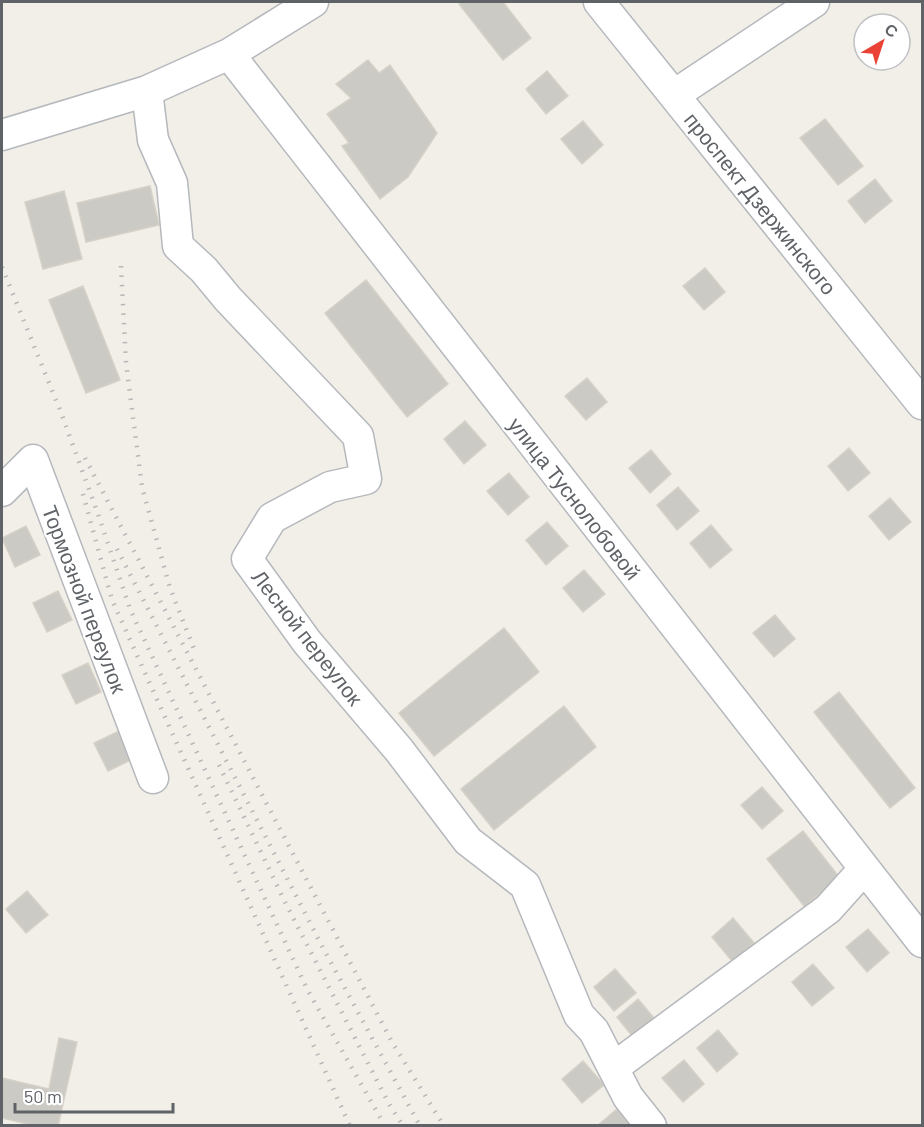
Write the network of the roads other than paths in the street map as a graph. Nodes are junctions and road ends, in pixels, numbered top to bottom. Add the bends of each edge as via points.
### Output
1 (313, 2) edge
2 (599, 2) edge
3 (814, 2) edge
4 (229, 54) junction
5 (147, 92) junction
6 (674, 95) junction
7 (2, 135) edge
8 (922, 404) edge
9 (2, 491) edge
10 (153, 778) dead end
11 (864, 869) junction
12 (922, 942) edge
13 (613, 1068) junction
14 (651, 1125) edge

1 - 4 street
2 - 6 street, проспект Дзержинского
3 - 6 street
4 - 5 street
4 - 11 street, улица Туснолобовой
5 - 7 street
5 - 13 street, Лесной переулок via 153,140 172,183 178,246 358,436 366,479 330,487 272,518 247,559 307,642 399,750 468,842 525,885 579,1015 594,1031
6 - 8 street, проспект Дзержинского
9 - 10 street, Тормозной переулок via 33,460
11 - 12 street, улица Туснолобовой
11 - 13 street via 828,909
13 - 14 street, Лесной переулок via 628,1097

